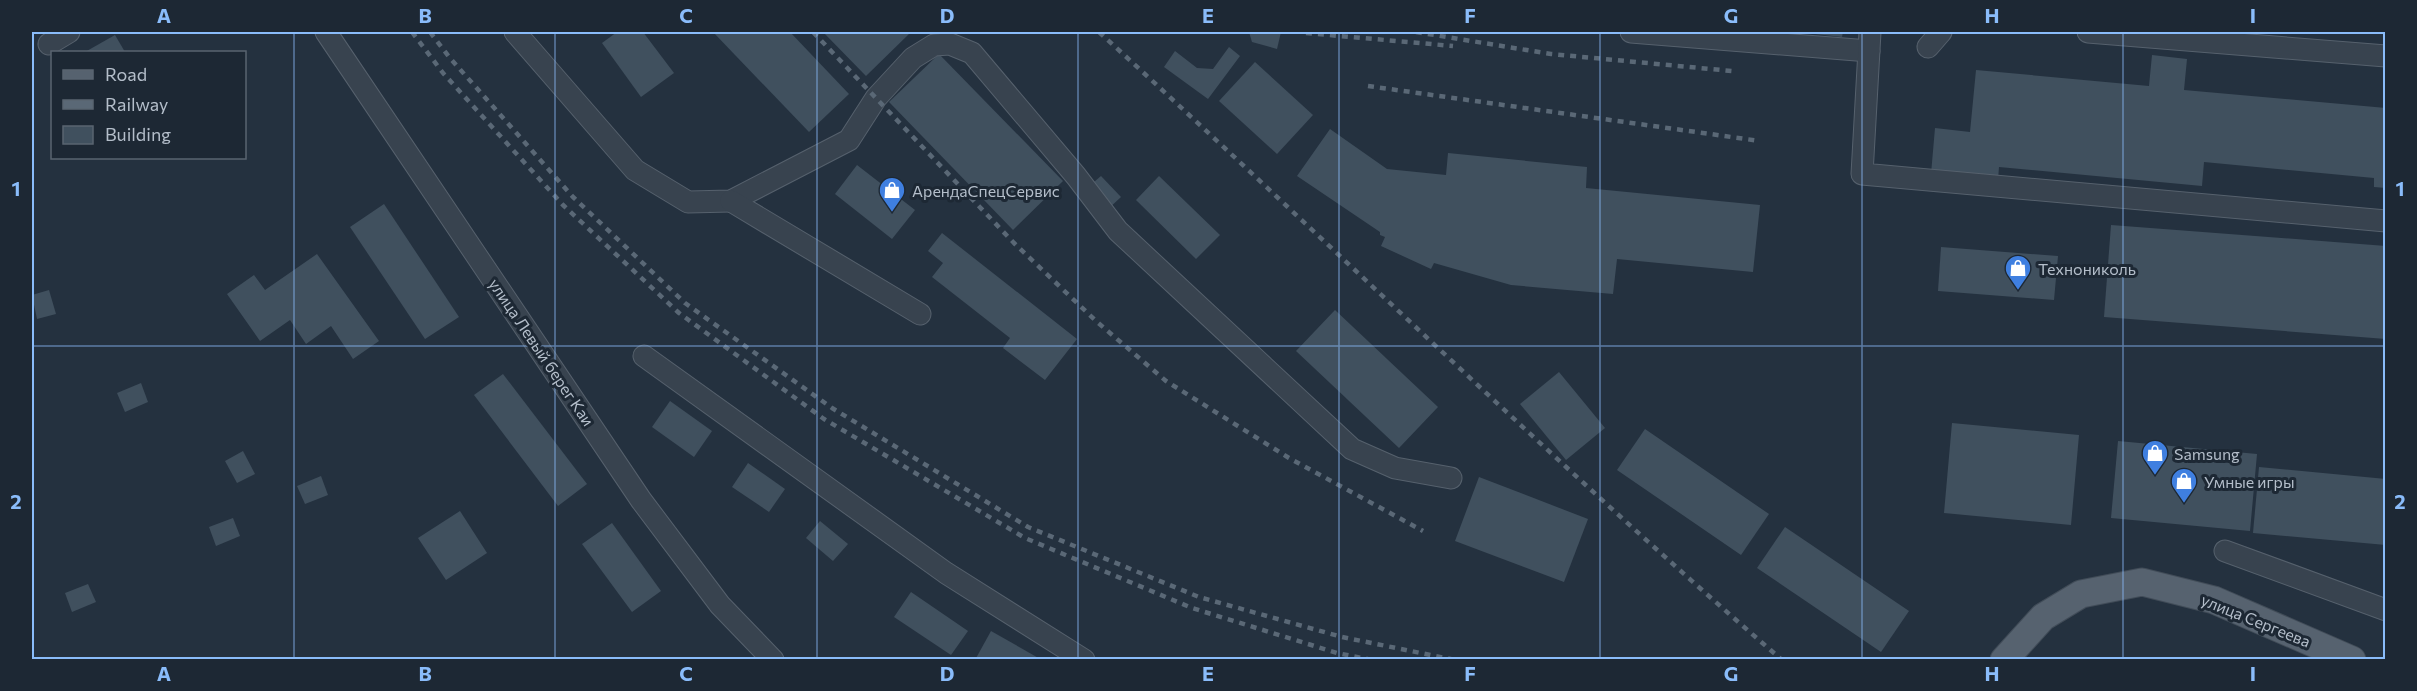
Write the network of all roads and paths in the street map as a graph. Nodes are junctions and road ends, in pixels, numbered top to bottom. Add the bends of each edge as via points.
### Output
1 (69, 32) edge
2 (326, 32) edge
3 (515, 32) edge
4 (1631, 32) edge
5 (2088, 32) edge
6 (1870, 41) edge
7 (49, 44) dead end
8 (2385, 56) edge
9 (731, 201) junction
10 (2385, 221) edge
11 (920, 314) dead end
12 (644, 356) dead end
13 (1451, 478) dead end
14 (2225, 551) dead end
15 (2385, 610) edge
16 (773, 660) edge
17 (1084, 660) edge
18 (2004, 660) edge
19 (2352, 660) edge

1 - 7 street
2 - 16 street, улица Левый берег Каи via 641,500 720,605
3 - 9 street via 635,170 688,202
4 - 6 street
5 - 8 street
6 - 10 street via 1862,174
9 - 11 street
9 - 13 street via 849,140 876,98 913,58 934,45 950,44 972,53 1118,231 1352,449 1395,468
12 - 17 street via 945,573
14 - 15 street
18 - 19 main road, улица Сергеева via 2043,618 2081,594 2142,582 2214,600

